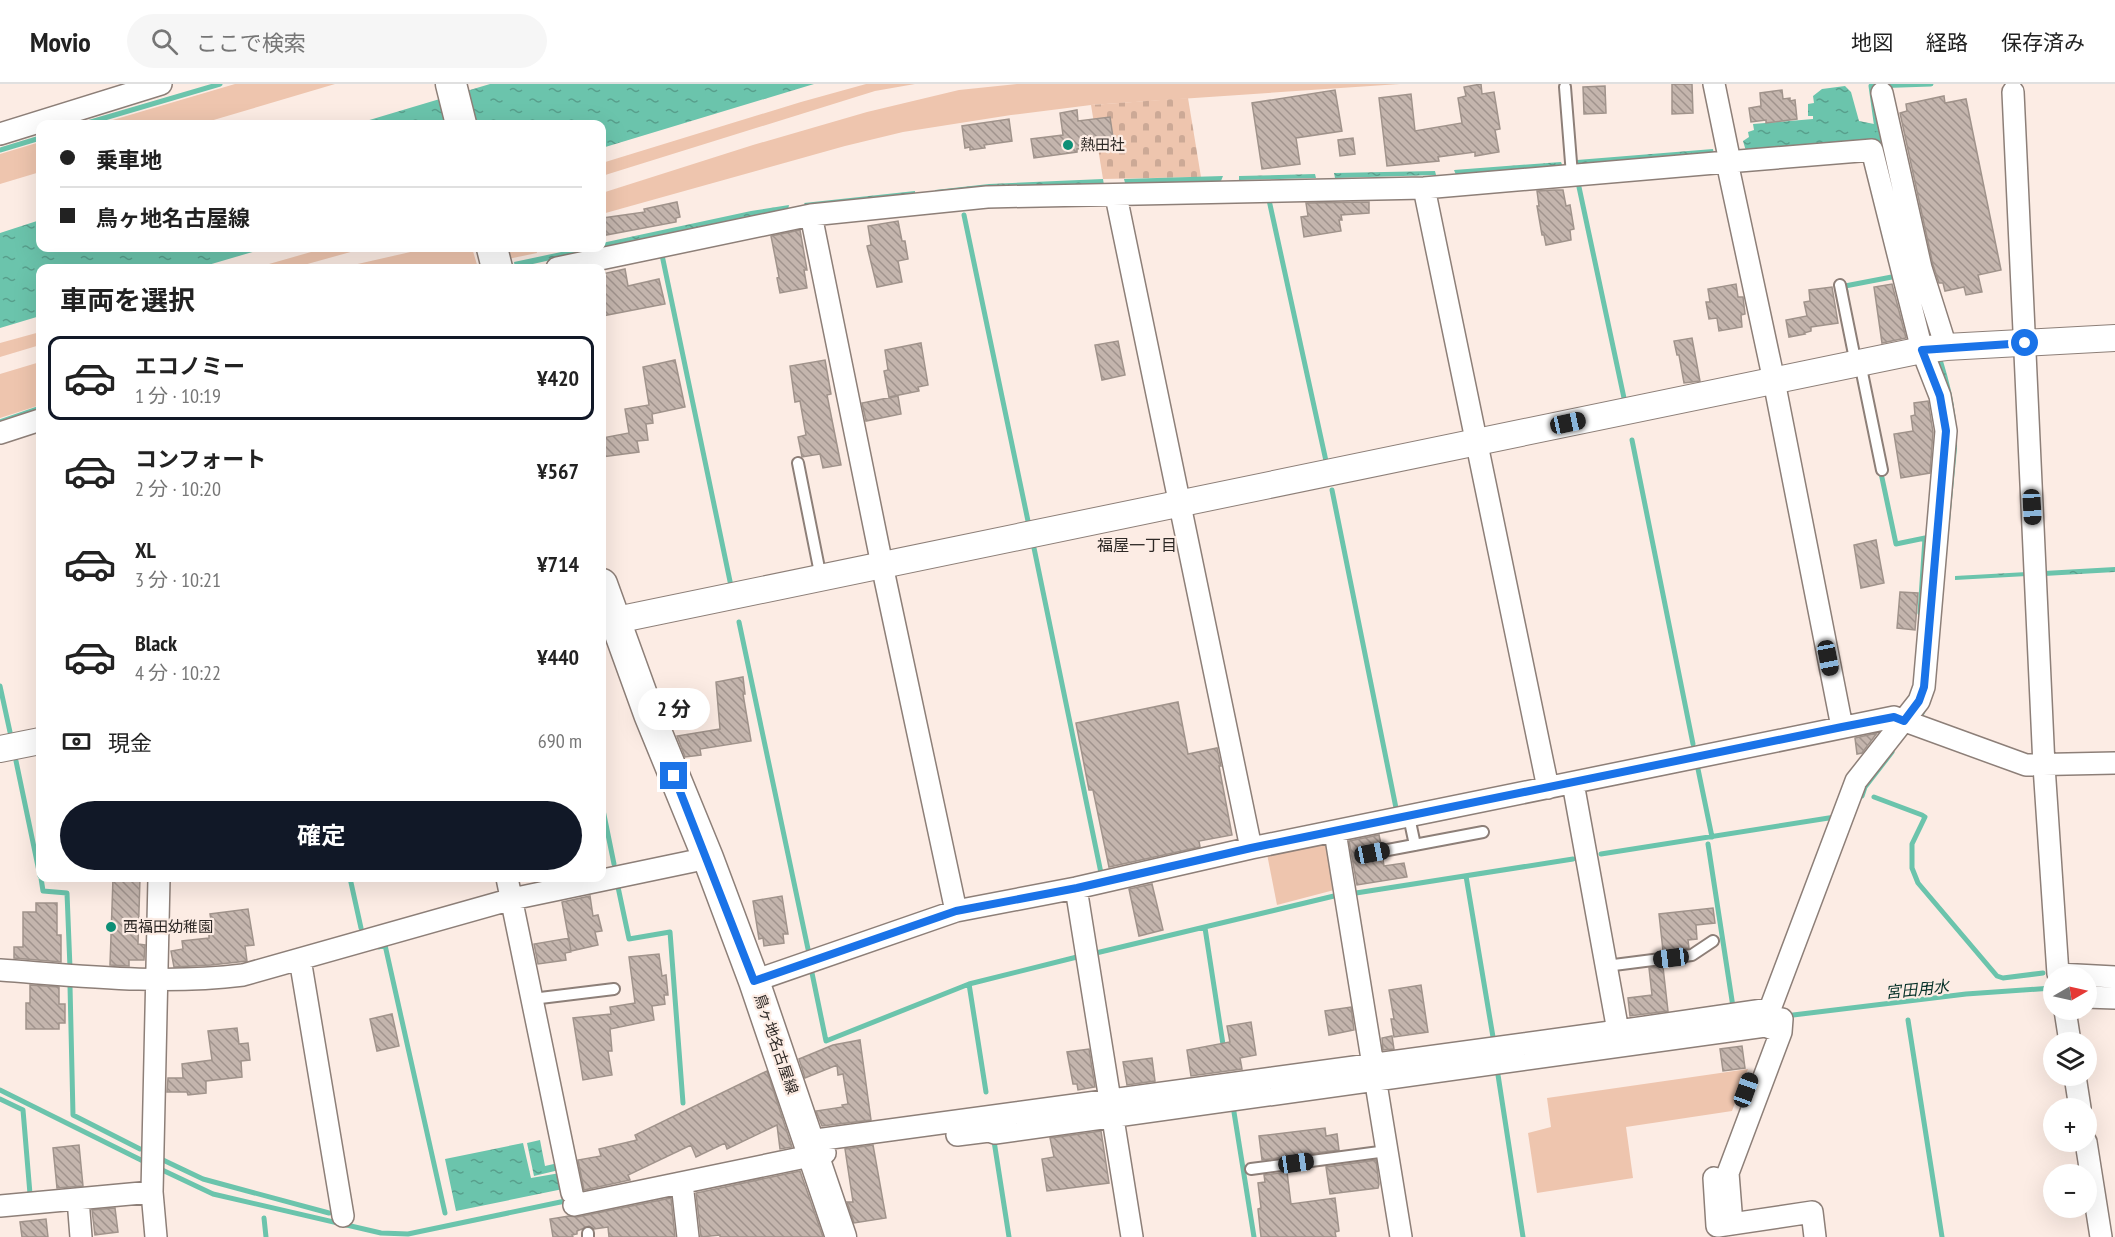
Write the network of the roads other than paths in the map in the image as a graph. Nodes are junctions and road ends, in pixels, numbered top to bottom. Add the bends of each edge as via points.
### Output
1 (160, 84) edge
2 (451, 84) edge
3 (1714, 84) edge
4 (1565, 87) dead end
5 (119, 90) edge
6 (2013, 92) dead end
7 (1882, 93) dead end
8 (38, 120) edge
9 (460, 120) edge
10 (36, 121) edge
11 (0, 134) edge
12 (1729, 162) junction
13 (1572, 175) junction
14 (1424, 188) junction
15 (1116, 195) junction
16 (811, 215) junction
17 (576, 264) edge
18 (1840, 285) dead end
19 (2115, 338) edge
20 (2025, 343) junction
21 (1934, 348) junction
22 (1858, 363) junction
23 (1774, 381) junction
24 (36, 421) edge
25 (0, 433) edge
26 (1477, 442) junction
27 (798, 463) dead end
28 (1882, 470) dead end
29 (1180, 504) junction
30 (882, 565) junction
31 (821, 578) junction
32 (608, 622) edge
33 (1904, 721) junction
34 (1842, 727) junction
35 (36, 742) edge
36 (0, 749) edge
37 (2115, 763) edge
38 (2044, 766) junction
39 (1573, 783) junction
40 (1548, 788) junction
41 (1409, 817) junction
42 (1335, 832) junction
43 (1483, 832) dead end
44 (1415, 845) junction
45 (1251, 848) junction
46 (1372, 853) dead end
47 (708, 858) junction
48 (606, 879) edge
49 (159, 882) edge
50 (508, 882) edge
51 (593, 882) edge
52 (1077, 888) junction
53 (512, 899) junction
54 (956, 911) junction
55 (1713, 941) dead end
56 (300, 959) junction
57 (1606, 966) junction
58 (2058, 966) edge
59 (0, 970) edge
60 (2097, 976) edge
61 (2115, 977) edge
62 (158, 981) junction
63 (754, 981) junction
64 (614, 989) dead end
65 (2097, 997) edge
66 (2115, 998) edge
67 (532, 999) junction
68 (1773, 1023) junction
69 (1618, 1031) junction
70 (1374, 1072) junction
71 (1111, 1108) junction
72 (812, 1148) junction
73 (1387, 1151) junction
74 (2088, 1152) edge
75 (1251, 1169) dead end
76 (682, 1184) junction
77 (152, 1192) junction
78 (78, 1199) junction
79 (0, 1206) edge
80 (344, 1216) dead end
81 (1722, 1229) edge
82 (81, 1237) edge
83 (156, 1237) edge
84 (688, 1237) edge
85 (841, 1237) edge
86 (1132, 1237) edge
87 (1401, 1237) edge
88 (1815, 1237) edge
89 (2101, 1237) edge

1 - 5 street
2 - 9 main road
3 - 12 street
4 - 13 lane
5 - 8 street
6 - 20 street
7 - 21 street via 1921,268
10 - 11 street
12 - 13 street
12 - 21 street via 1872,150
12 - 23 street
13 - 14 street
14 - 15 street
14 - 26 street
15 - 16 street via 987,197
15 - 29 street
16 - 17 street
16 - 30 street
18 - 22 lane
19 - 20 street
20 - 21 street
20 - 38 street
21 - 22 street
21 - 33 street via 1946,431 1924,687
22 - 23 street
22 - 28 lane
23 - 26 street
23 - 34 street
24 - 25 street
26 - 29 street
26 - 40 street
27 - 31 lane
29 - 30 street
29 - 45 street
30 - 31 street
30 - 54 street
31 - 32 street
32 - 47 main road, 鳥ヶ地名古屋線
33 - 34 street via 1894,717
33 - 38 street via 2026,765
33 - 68 street via 1856,781
34 - 39 street
35 - 36 street
37 - 38 street
38 - 58 street
39 - 40 street
39 - 57 street
40 - 41 street
41 - 42 street
41 - 44 lane
42 - 45 street
42 - 70 street
43 - 44 lane
44 - 46 lane
45 - 52 street
47 - 48 street
47 - 63 main road, 鳥ヶ地名古屋線
49 - 62 street
50 - 53 street
51 - 53 street
52 - 54 street
52 - 71 street
53 - 56 street
53 - 67 street
54 - 63 street
55 - 57 lane via 1692,955
56 - 62 street via 243,975
56 - 80 street
57 - 69 street
59 - 62 street
60 - 61 street
62 - 77 street
63 - 72 main road, 鳥ヶ地名古屋線
64 - 67 lane
65 - 66 street
67 - 76 street via 573,1199
68 - 69 street
68 - 70 street
68 - 81 street via 1721,1173
69 - 70 street
70 - 71 street
70 - 73 street
71 - 72 street via 995,1133
71 - 86 street
72 - 76 street
72 - 85 main road, 鳥ヶ地名古屋線
73 - 75 lane
73 - 87 street
74 - 89 street
76 - 84 street
77 - 78 street
77 - 83 street
78 - 79 street
78 - 82 street
81 - 88 street via 1812,1212

